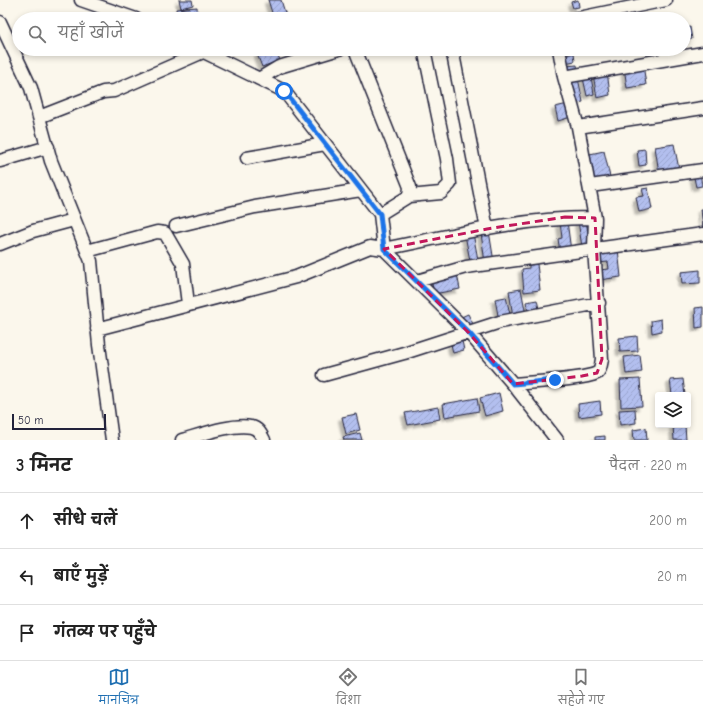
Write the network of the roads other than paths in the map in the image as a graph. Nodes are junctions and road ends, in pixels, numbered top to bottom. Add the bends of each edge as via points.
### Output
1 (81, 0) edge
2 (666, 0) edge
3 (116, 12) edge
4 (608, 12) edge
5 (0, 22) edge
6 (12, 48) edge
7 (703, 53) edge
8 (691, 55) edge
9 (16, 56) edge
10 (187, 56) edge
11 (212, 56) edge
12 (316, 56) edge
13 (358, 56) edge
14 (426, 56) edge
15 (453, 56) edge
16 (560, 56) edge
17 (686, 56) edge
18 (564, 77) junction
19 (259, 79) junction
20 (703, 108) edge
21 (39, 117) junction
22 (578, 127) junction
23 (325, 144) junction
24 (48, 147) junction
25 (247, 158) dead end
26 (0, 161) edge
27 (703, 170) edge
28 (590, 186) junction
29 (361, 190) junction
30 (410, 196) junction
31 (380, 214) junction
32 (595, 218) junction
33 (74, 220) junction
34 (176, 226) dead end
35 (487, 229) junction
36 (703, 234) edge
37 (0, 244) edge
38 (384, 249) junction
39 (594, 249) junction
40 (87, 250) junction
41 (417, 281) junction
42 (599, 303) junction
43 (188, 304) junction
44 (97, 329) junction
45 (469, 333) junction
46 (324, 375) dead end
47 (513, 384) junction
48 (112, 440) edge
49 (182, 440) edge
50 (264, 440) edge
51 (557, 440) edge

1 - 3 street
2 - 4 street
5 - 6 street
7 - 8 street
9 - 21 street via 31,88
10 - 21 street via 114,91 103,92
11 - 19 street
12 - 19 street via 279,67
13 - 30 street via 410,187
14 - 30 street via 448,159 450,184 441,194
15 - 35 street
16 - 18 street
17 - 18 street
18 - 22 street
19 - 23 street via 284,91
20 - 22 street
21 - 24 street
22 - 28 street
23 - 25 street
23 - 29 street
24 - 26 street
24 - 33 street
27 - 28 street
28 - 32 street
29 - 31 street
29 - 34 street via 255,207
30 - 31 street
31 - 38 street
32 - 35 street via 565,217
32 - 39 street
33 - 37 street via 33,231
33 - 40 street
35 - 38 street
36 - 39 street
38 - 41 street
38 - 43 street via 370,247 296,277
39 - 41 street via 466,267
39 - 42 street
40 - 43 street via 157,232 165,233 183,264
40 - 44 street via 91,261
41 - 45 street
42 - 45 street via 500,322
42 - 47 street via 602,359 597,373
43 - 44 street
44 - 48 street
45 - 46 street
45 - 47 street
47 - 51 street
49 - 50 street via 226,428 251,427 259,431

